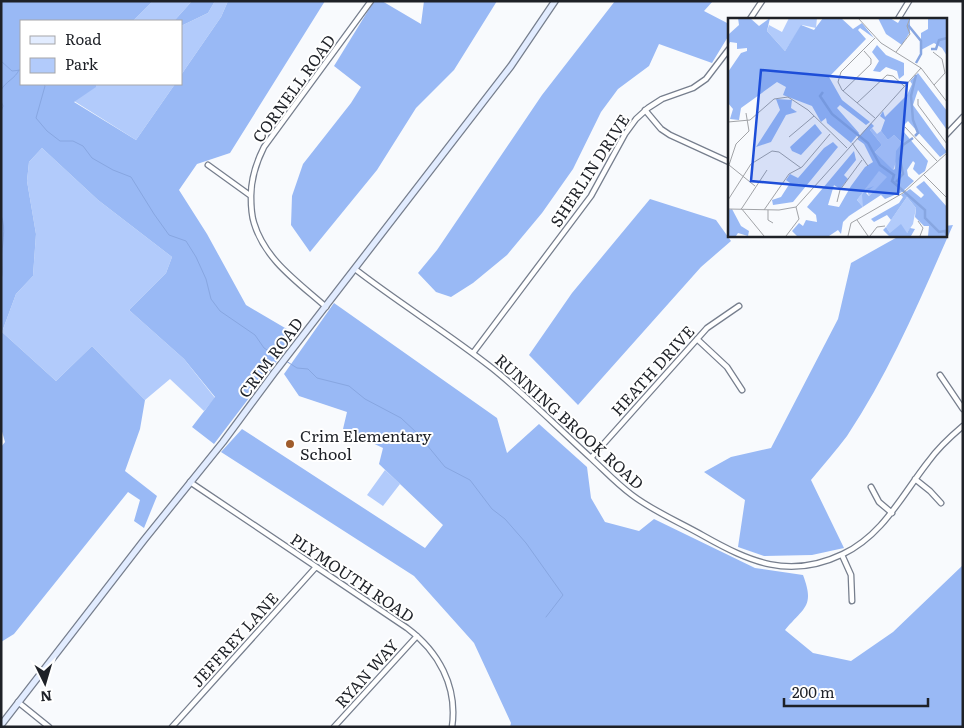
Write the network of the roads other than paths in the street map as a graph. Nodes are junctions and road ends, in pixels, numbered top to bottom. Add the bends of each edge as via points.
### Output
1 (371, 1) edge
2 (556, 1) edge
3 (762, 1) edge
4 (909, 1) edge
5 (751, 18) edge
6 (899, 18) edge
7 (728, 50) edge
8 (645, 110) junction
9 (963, 117) edge
10 (946, 135) edge
11 (728, 162) edge
12 (208, 165) dead end
13 (251, 196) junction
14 (355, 269) junction
15 (739, 306) dead end
16 (326, 307) junction
17 (697, 339) junction
18 (472, 353) junction
19 (940, 375) dead end
20 (742, 390) dead end
21 (963, 409) edge
22 (963, 426) edge
23 (591, 458) junction
24 (915, 479) junction
25 (190, 482) junction
26 (871, 487) dead end
27 (940, 503) dead end
28 (892, 513) junction
29 (842, 555) junction
30 (316, 567) junction
31 (852, 601) dead end
32 (417, 636) junction
33 (18, 702) junction
34 (1, 725) edge
35 (49, 727) edge
36 (172, 727) edge
37 (334, 727) edge
38 (452, 727) edge

1 - 13 street, CORNELL ROAD via 264,147 252,178
2 - 14 street, CRIM ROAD via 511,66
3 - 5 street
4 - 6 street
7 - 8 street, SHERLIN DRIVE via 706,79
8 - 11 street via 670,135
8 - 18 street, SHERLIN DRIVE via 625,134 591,196
9 - 10 street
12 - 13 street
13 - 16 street, CORNELL ROAD via 260,240 283,269
14 - 16 street, CRIM ROAD
14 - 18 street, RUNNING BROOK ROAD
15 - 17 street, HEATH DRIVE via 713,323
16 - 25 street, CRIM ROAD
17 - 20 street via 727,367
17 - 23 street, HEATH DRIVE
18 - 23 street, RUNNING BROOK ROAD
19 - 21 street
22 - 24 street, RUNNING BROOK ROAD via 942,445
23 - 29 street, RUNNING BROOK ROAD via 641,501 726,548 761,563 801,566
24 - 27 street
24 - 28 street, RUNNING BROOK ROAD
25 - 30 street, PLYMOUTH ROAD
25 - 33 street, CRIM ROAD
26 - 28 street via 879,502
28 - 29 street, RUNNING BROOK ROAD via 869,538
29 - 31 street via 851,575
30 - 32 street, PLYMOUTH ROAD
30 - 36 street, JEFFREY LANE
32 - 37 street, RYAN WAY
32 - 38 street, PLYMOUTH ROAD via 432,650 447,677
33 - 34 street, CRIM ROAD
33 - 35 street

